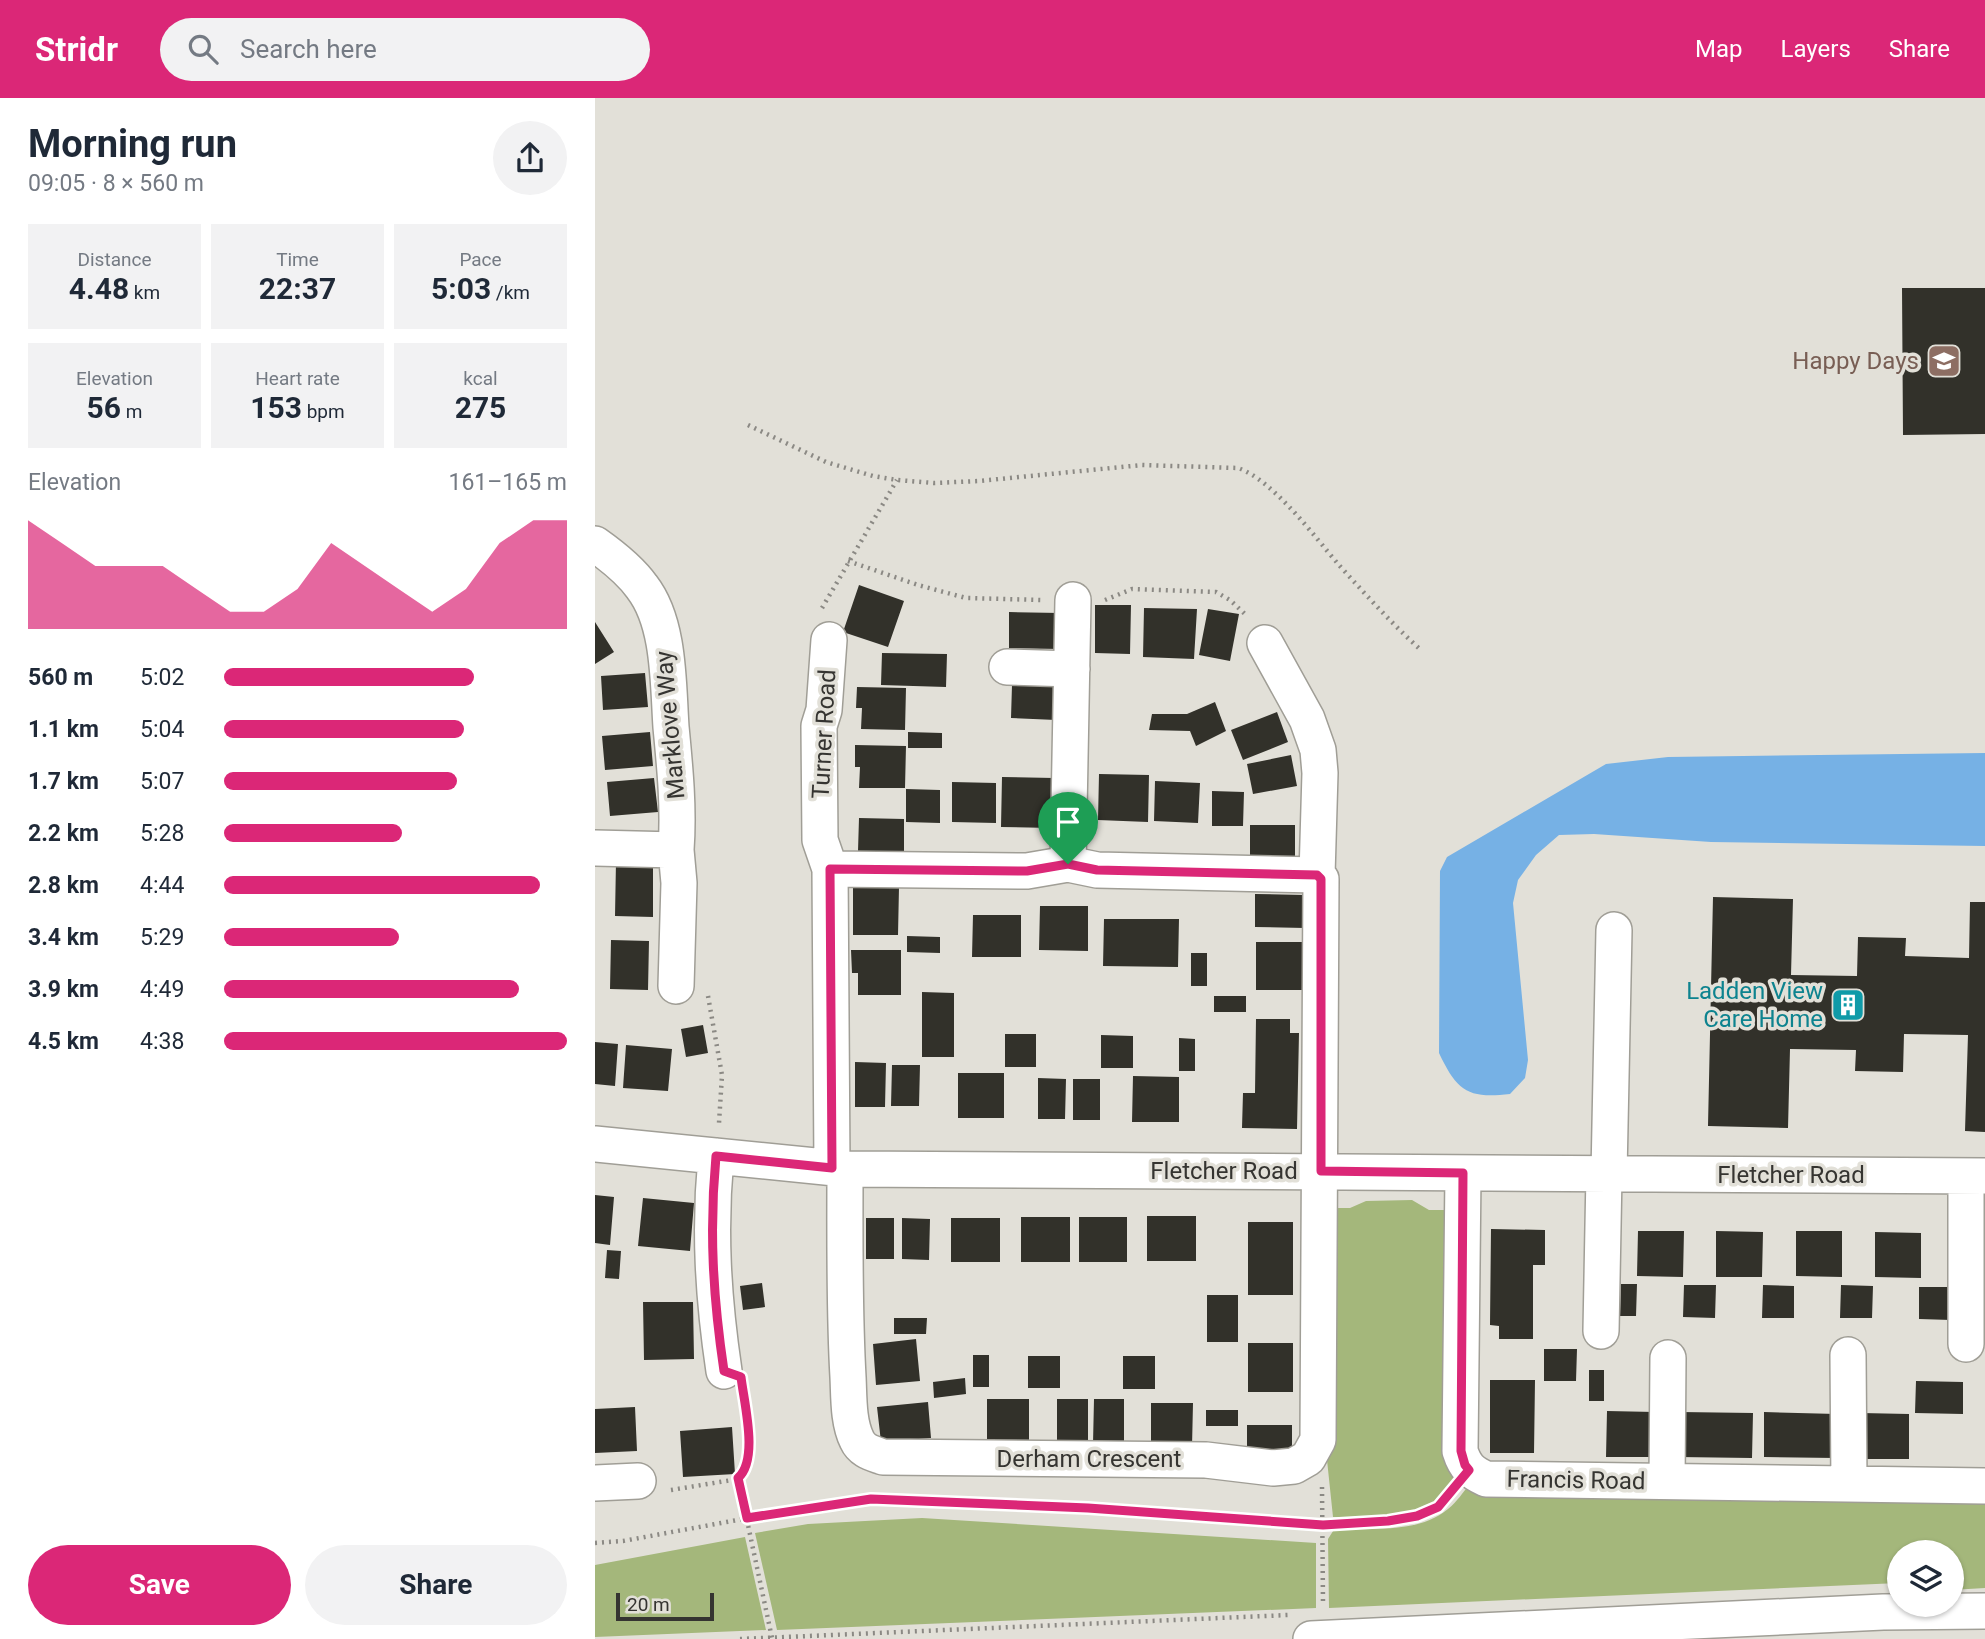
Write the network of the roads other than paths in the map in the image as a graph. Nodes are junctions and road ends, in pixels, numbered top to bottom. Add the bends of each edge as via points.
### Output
1 (595, 544) edge
2 (1073, 600) dead end
3 (829, 640) dead end
4 (1265, 643) dead end
5 (1007, 667) dead end
6 (1072, 669) junction
7 (595, 848) edge
8 (675, 850) junction
9 (1068, 864) junction
10 (830, 869) junction
11 (1317, 875) junction
12 (1614, 930) dead end
13 (676, 986) dead end
14 (595, 1144) edge
15 (716, 1156) junction
16 (839, 1168) junction
17 (1321, 1171) junction
18 (1463, 1173) junction
19 (1607, 1174) junction
20 (1975, 1176) edge
21 (1601, 1331) dead end
22 (1966, 1344) dead end
23 (1848, 1354) dead end
24 (1668, 1358) dead end
25 (724, 1371) road end
26 (1667, 1481) junction
27 (595, 1483) edge
28 (1849, 1484) junction
29 (651, 1485) road end
30 (1985, 1486) edge
31 (1985, 1611) edge
32 (1310, 1623) edge
33 (1884, 1625) edge
34 (1585, 1632) edge

1 - 8 street, Marklove Way via 643,588 665,647 678,817
2 - 6 street
3 - 10 street, Turner Road via 819,726 820,840
4 - 11 street via 1307,719 1318,750
5 - 6 street
6 - 9 street
7 - 8 street
8 - 13 street, Marklove Way via 679,883
9 - 10 street via 1027,871
9 - 11 street via 1097,870
10 - 16 street, Turner Road
11 - 17 street via 1321,879
12 - 19 street
14 - 15 street, Fletcher Road
15 - 16 street, Fletcher Road
15 - 25 street via 711,1239
16 - 17 street, Fletcher Road
16 - 17 street, Derham Crescent via 850,1406 858,1444 868,1452 883,1457 1206,1460 1273,1468 1308,1458 1318,1440
17 - 18 street, Fletcher Road
18 - 19 street, Fletcher Road
18 - 26 street, Francis Road via 1461,1451 1465,1465 1486,1479
19 - 20 street, Fletcher Road
19 - 21 street
20 - 22 street
23 - 28 street
24 - 26 street
26 - 28 street, Francis Road
27 - 29 street
28 - 30 street, Francis Road
31 - 33 street
32 - 34 street
33 - 34 street

